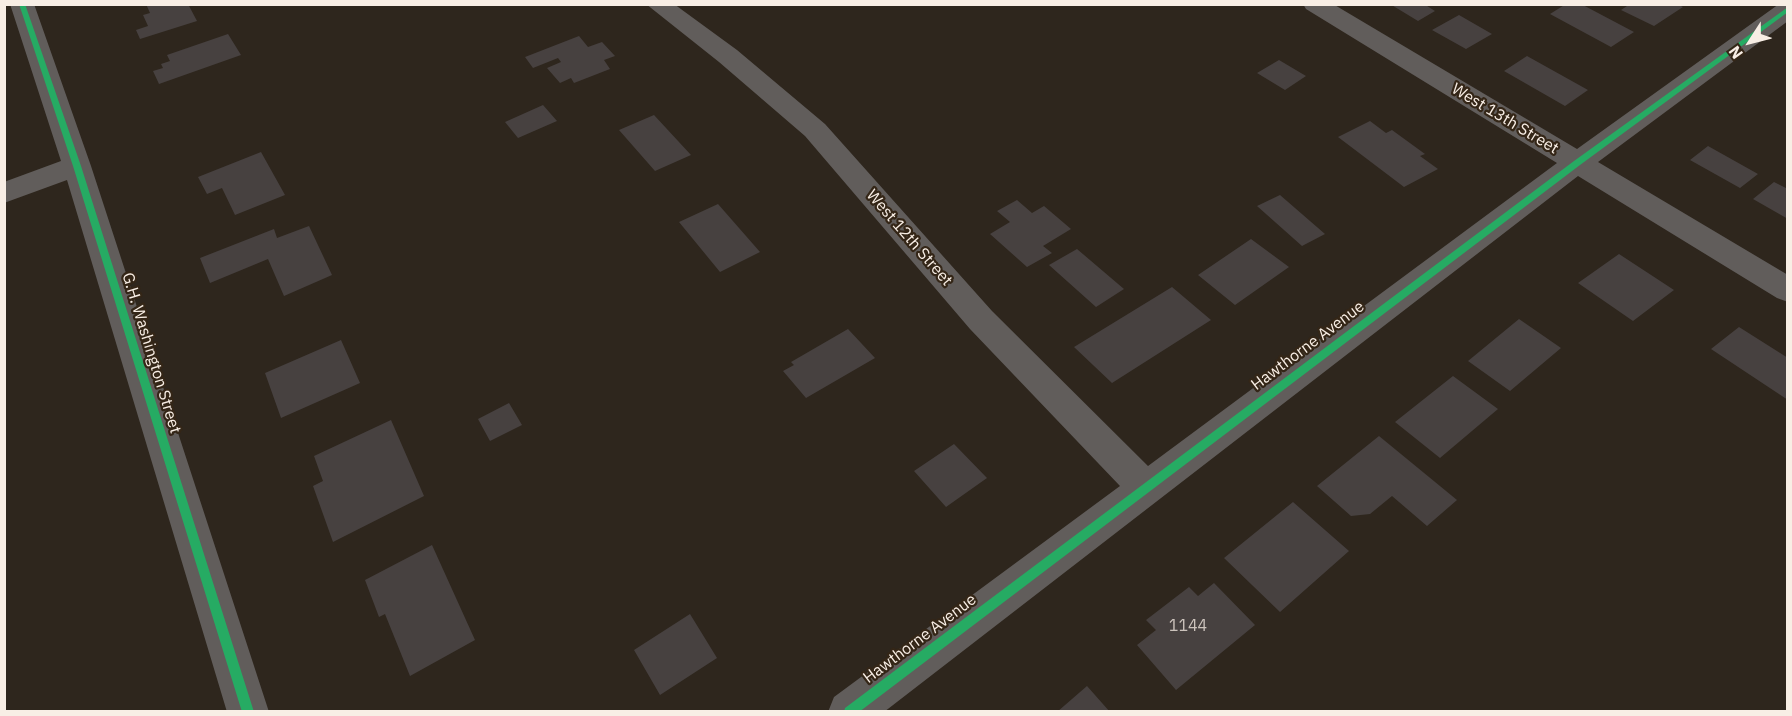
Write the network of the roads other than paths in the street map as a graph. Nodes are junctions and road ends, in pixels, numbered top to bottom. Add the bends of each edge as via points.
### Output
1 (22, 4) edge
2 (658, 4) edge
3 (1315, 4) edge
4 (1788, 9) edge
5 (1577, 163) junction
6 (77, 166) junction
7 (4, 193) edge
8 (1788, 290) edge
9 (1145, 487) junction
10 (248, 711) edge
11 (849, 711) edge

1 - 6 street, G.H. Washington Street
2 - 9 street, West 12th Street via 728,56 815,130 981,320
3 - 5 street, West 13th Street
4 - 5 street, Hawthorne Avenue
5 - 8 street, West 13th Street
5 - 9 street, Hawthorne Avenue
6 - 7 street
6 - 10 street, G.H. Washington Street
9 - 11 street, Hawthorne Avenue

